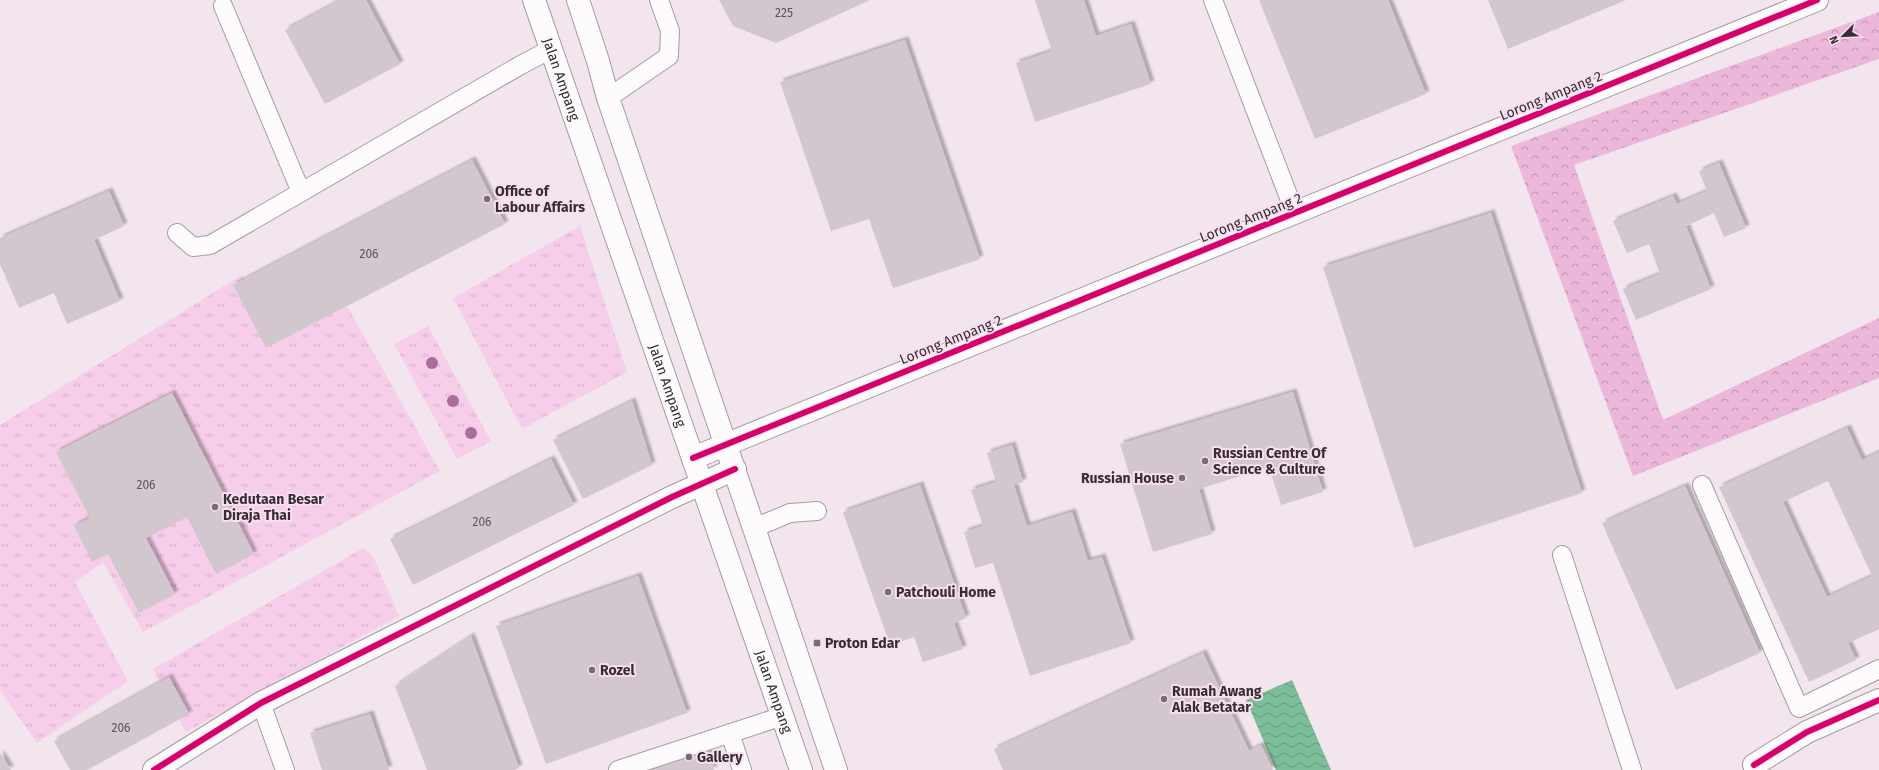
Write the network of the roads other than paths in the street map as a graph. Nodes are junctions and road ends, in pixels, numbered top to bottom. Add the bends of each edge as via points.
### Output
1 (534, 0) edge
2 (578, 0) edge
3 (659, 0) edge
4 (1212, 0) edge
5 (1818, 0) edge
6 (223, 6) dead end
7 (551, 49) junction
8 (608, 98) junction
9 (301, 192) junction
10 (1295, 213) junction
11 (176, 234) dead end
12 (726, 445) junction
13 (693, 458) junction
14 (735, 469) junction
15 (702, 483) junction
16 (1702, 485) dead end
17 (817, 511) dead end
18 (754, 528) junction
19 (1562, 555) dead end
20 (1879, 669) edge
21 (1879, 700) edge
22 (261, 703) junction
23 (1799, 708) junction
24 (783, 716) junction
25 (1807, 732) junction
26 (730, 733) junction
27 (1748, 768) edge
28 (154, 770) edge
29 (285, 770) edge
30 (618, 770) edge
31 (742, 770) edge
32 (801, 770) edge
33 (836, 770) edge
34 (1632, 770) edge

1 - 7 street, Jalan Ampang
2 - 8 street
3 - 8 lane via 670,31 669,56
4 - 10 lane
5 - 10 street, Lorong Ampang 2
6 - 9 lane
7 - 9 lane
7 - 13 street, Jalan Ampang
8 - 12 street
9 - 11 lane via 210,245 193,247
10 - 12 street, Lorong Ampang 2
12 - 13 street, Lorong Ampang 2
12 - 14 street
13 - 15 street, Jalan Ampang
14 - 15 street
14 - 18 street
15 - 22 street
15 - 24 street, Jalan Ampang
16 - 23 lane
17 - 18 lane via 790,513
18 - 33 street
19 - 34 lane
20 - 23 lane
21 - 25 street
22 - 28 street
22 - 29 lane
23 - 25 lane
24 - 26 lane
24 - 32 street, Jalan Ampang
25 - 27 street
26 - 30 lane
26 - 31 lane

